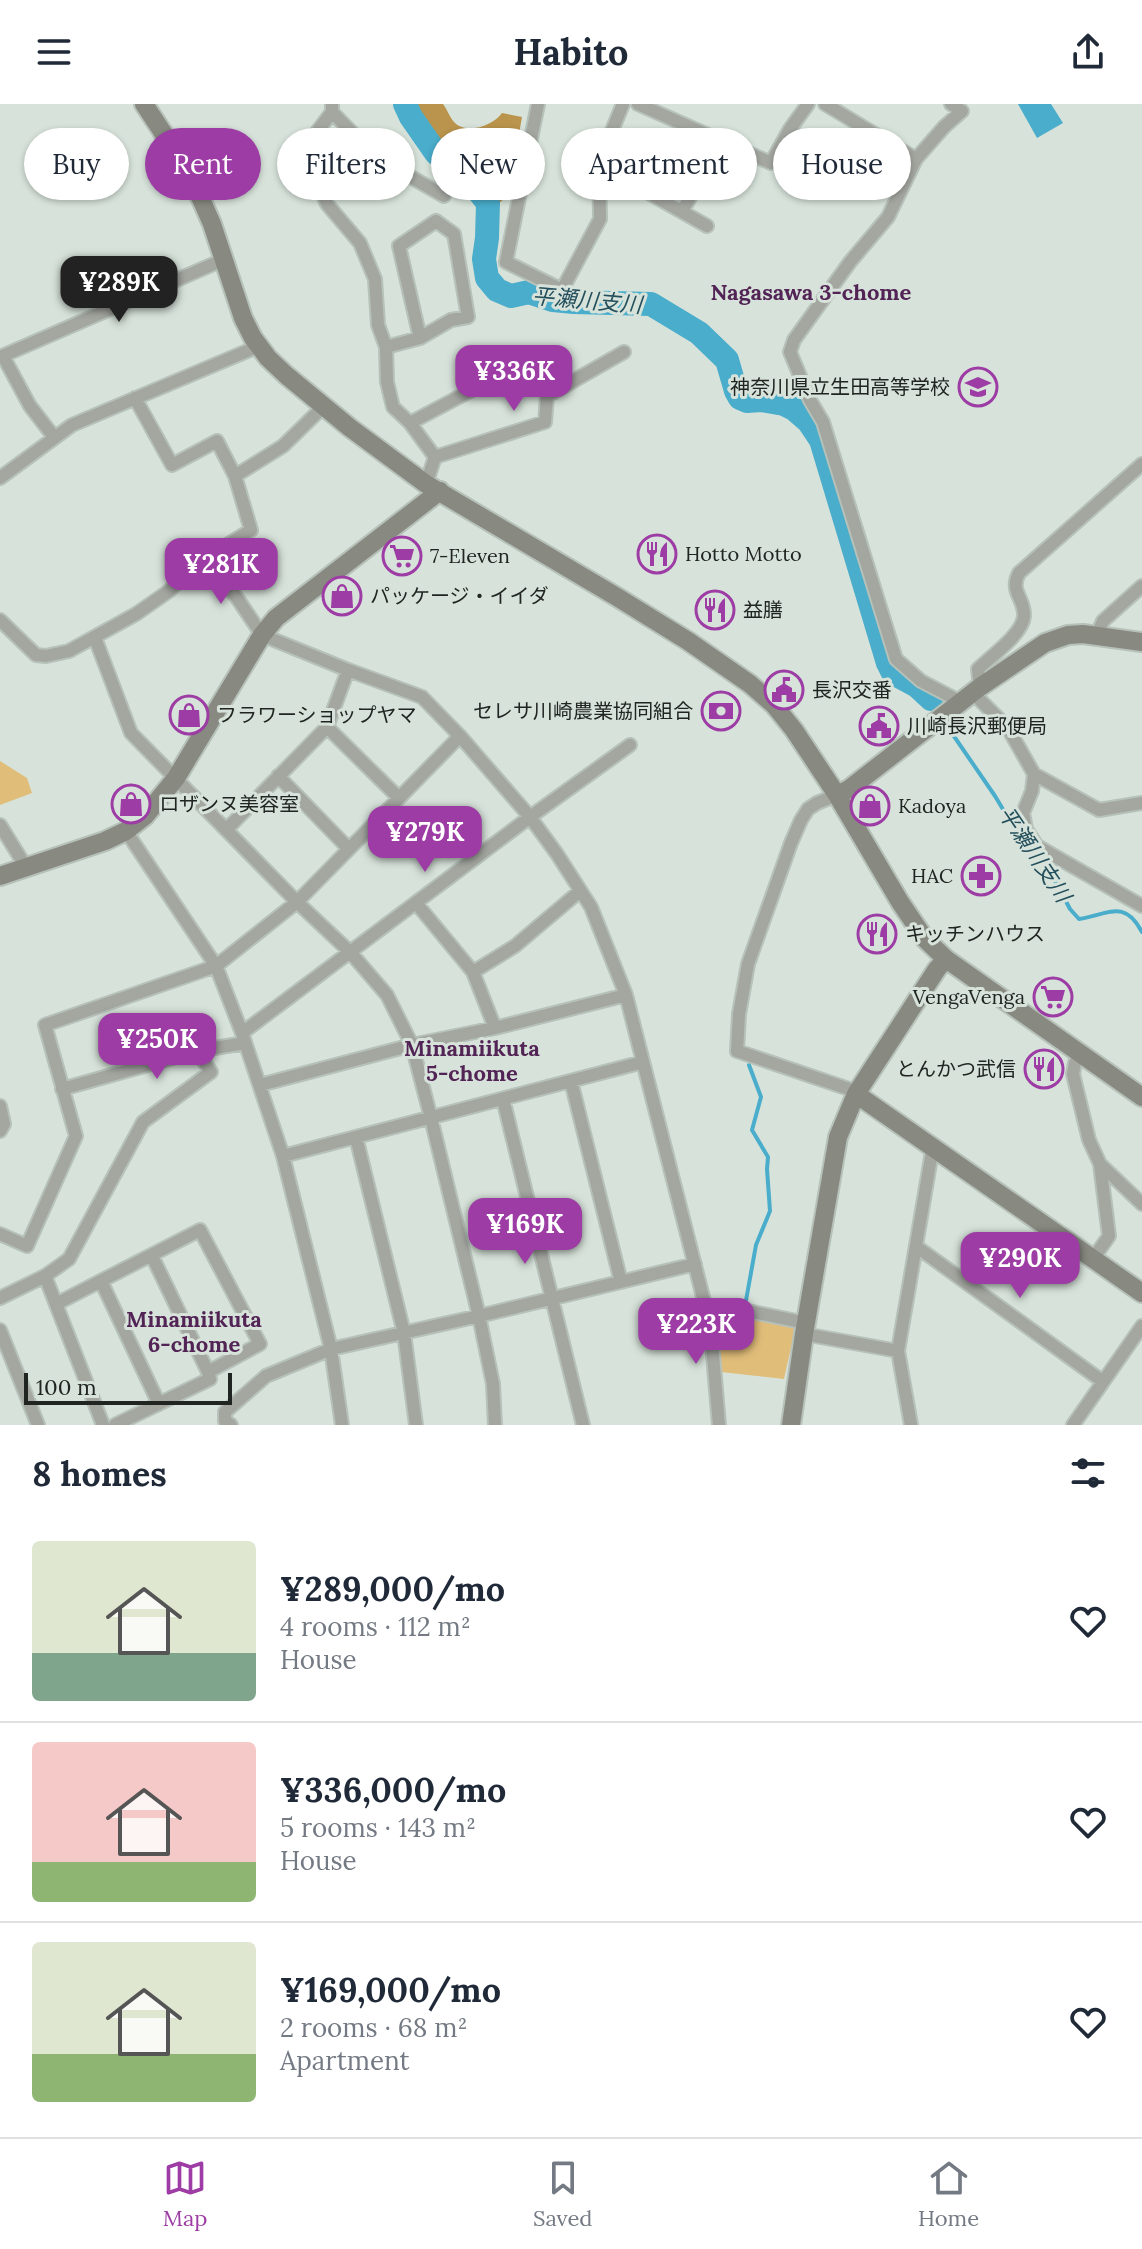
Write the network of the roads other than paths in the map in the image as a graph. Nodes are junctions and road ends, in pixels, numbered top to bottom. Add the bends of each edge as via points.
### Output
1 (144, 104) edge
2 (538, 104) edge
3 (623, 104) edge
4 (638, 104) edge
5 (808, 104) edge
6 (825, 104) edge
7 (951, 104) edge
8 (332, 108) edge
9 (613, 128) edge
10 (692, 128) edge
11 (757, 157) edge
12 (916, 159) junction
13 (431, 189) edge
14 (600, 200) edge
15 (662, 200) edge
16 (689, 200) edge
17 (682, 211) junction
18 (707, 226) dead end
19 (225, 259) junction
20 (420, 338) junction
21 (259, 346) junction
22 (386, 347) junction
23 (624, 352) dead end
24 (1, 356) edge
25 (489, 381) dead end
26 (135, 398) junction
27 (324, 406) junction
28 (410, 423) junction
29 (54, 437) junction
30 (435, 457) junction
31 (1142, 464) edge
32 (235, 476) junction
33 (0, 478) edge
34 (433, 487) junction
35 (201, 561) junction
36 (1142, 586) edge
37 (0, 620) edge
38 (262, 635) junction
39 (1097, 635) junction
40 (95, 638) junction
41 (1142, 642) edge
42 (348, 670) junction
43 (967, 698) junction
44 (327, 727) junction
45 (460, 736) junction
46 (630, 745) dead end
47 (1034, 774) junction
48 (278, 776) junction
49 (176, 778) junction
50 (837, 795) junction
51 (399, 798) junction
52 (1142, 803) edge
53 (530, 817) junction
54 (0, 825) edge
55 (226, 830) junction
56 (126, 831) junction
57 (349, 849) junction
58 (26, 867) junction
59 (0, 876) edge
60 (580, 891) junction
61 (297, 902) junction
62 (416, 903) junction
63 (1142, 906) edge
64 (350, 952) junction
65 (946, 959) junction
66 (216, 966) junction
67 (473, 972) junction
68 (626, 995) junction
69 (495, 1028) junction
70 (243, 1038) junction
71 (412, 1045) junction
72 (197, 1051) junction
73 (1082, 1054) junction
74 (643, 1062) junction
75 (571, 1081) junction
76 (260, 1085) junction
77 (62, 1089) junction
78 (856, 1094) junction
79 (1142, 1097) edge
80 (503, 1099) junction
81 (0, 1106) edge
82 (431, 1118) junction
83 (0, 1131) edge
84 (356, 1137) junction
85 (933, 1146) junction
86 (283, 1156) junction
87 (1100, 1164) junction
88 (1142, 1204) edge
89 (0, 1234) edge
90 (917, 1247) junction
91 (152, 1256) junction
92 (1093, 1259) junction
93 (695, 1264) junction
94 (45, 1276) junction
95 (101, 1281) junction
96 (621, 1282) junction
97 (1142, 1293) edge
98 (0, 1298) edge
99 (550, 1298) junction
100 (56, 1304) junction
101 (479, 1316) junction
102 (710, 1320) junction
103 (1142, 1326) edge
104 (805, 1328) junction
105 (0, 1330) edge
106 (404, 1333) junction
107 (331, 1349) junction
108 (898, 1351) junction
109 (208, 1372) junction
110 (1102, 1381) junction
111 (159, 1404) junction
112 (38, 1425) edge
113 (103, 1425) edge
114 (115, 1425) edge
115 (231, 1425) edge
116 (342, 1425) edge
117 (416, 1425) edge
118 (495, 1425) edge
119 (583, 1425) edge
120 (719, 1425) edge
121 (791, 1425) edge
122 (911, 1425) edge
123 (1073, 1425) edge

1 - 19 street via 183,163
2 - 14 street via 506,262 562,290 600,219
3 - 9 street
4 - 10 street
5 - 11 street via 771,163
6 - 12 street
7 - 12 street via 962,111
8 - 13 street via 370,151
8 - 22 street via 313,148 318,183 327,204 360,243 375,279 378,325
12 - 43 street via 888,217 850,262 790,352 823,422 896,659 921,681
15 - 17 street
16 - 17 street
17 - 18 street
19 - 21 street via 243,318
19 - 24 street
20 - 20 street via 451,320 468,317 454,234 436,221 399,246
20 - 22 street
21 - 26 street
21 - 27 street
22 - 28 street via 393,407
23 - 30 street via 547,396 545,422
24 - 29 street
25 - 28 street
26 - 29 street
26 - 32 street via 172,465 217,441
27 - 32 street via 283,446
27 - 34 street
28 - 30 street
29 - 33 street
30 - 34 street
31 - 43 street via 1019,573 1015,590 1024,616 1021,625 978,669
32 - 35 street via 251,530
34 - 38 street
34 - 50 street via 750,684 794,730
35 - 38 street via 235,595
35 - 40 street via 169,591
36 - 39 street via 1103,621
37 - 40 street via 36,655 69,651
38 - 42 street
38 - 49 street
39 - 41 street
39 - 43 street via 1068,635 1045,643
40 - 49 street via 131,733
42 - 44 street
42 - 45 street via 422,697
43 - 47 street via 1008,728
43 - 50 street
44 - 48 street
44 - 51 street
45 - 51 street
45 - 53 street
46 - 53 street
47 - 52 street via 1099,810
47 - 63 street via 1023,813 1037,846
48 - 55 street
48 - 57 street
49 - 55 street
49 - 56 street
50 - 65 street via 900,902
50 - 78 street via 808,809 791,843 748,964 737,1051
51 - 57 street
53 - 60 street
53 - 62 street
54 - 58 street
55 - 61 street
56 - 58 street
56 - 66 street
57 - 61 street
58 - 59 street
60 - 67 street via 515,946
60 - 68 street
61 - 64 street
61 - 66 street
62 - 64 street
62 - 67 street
64 - 70 street
64 - 71 street via 387,995
65 - 73 street
65 - 78 street
66 - 70 street
66 - 77 street via 45,1025
67 - 69 street
68 - 69 street
68 - 74 street
69 - 71 street
70 - 72 street
70 - 76 street
71 - 76 street
71 - 82 street
72 - 77 street
72 - 94 street via 211,1072 143,1122 69,1259
73 - 79 street
73 - 87 street via 1073,1074
74 - 75 street
74 - 93 street
75 - 80 street
75 - 96 street
76 - 86 street
77 - 89 street via 76,1136 27,1246
78 - 85 street
78 - 104 street via 838,1137
80 - 82 street
80 - 99 street
81 - 83 street
82 - 84 street
82 - 101 street
84 - 86 street
84 - 106 street
85 - 90 street
85 - 92 street
86 - 107 street
87 - 88 street
87 - 92 street via 1109,1236
90 - 108 street
90 - 110 street
91 - 95 street
91 - 109 street
91 - 109 street via 200,1230 260,1344
92 - 97 street
93 - 96 street
93 - 102 street
94 - 98 street
94 - 100 street
95 - 100 street
95 - 111 street
96 - 99 street
99 - 101 street
99 - 119 street
100 - 113 street
101 - 106 street
101 - 118 street
102 - 104 street via 748,1311
102 - 120 street
103 - 110 street
104 - 108 street
104 - 121 street
105 - 112 street
106 - 107 street
106 - 117 street
107 - 115 street via 266,1376 225,1412
107 - 116 street
108 - 122 street
109 - 111 street via 210,1379
110 - 123 street
111 - 114 street

